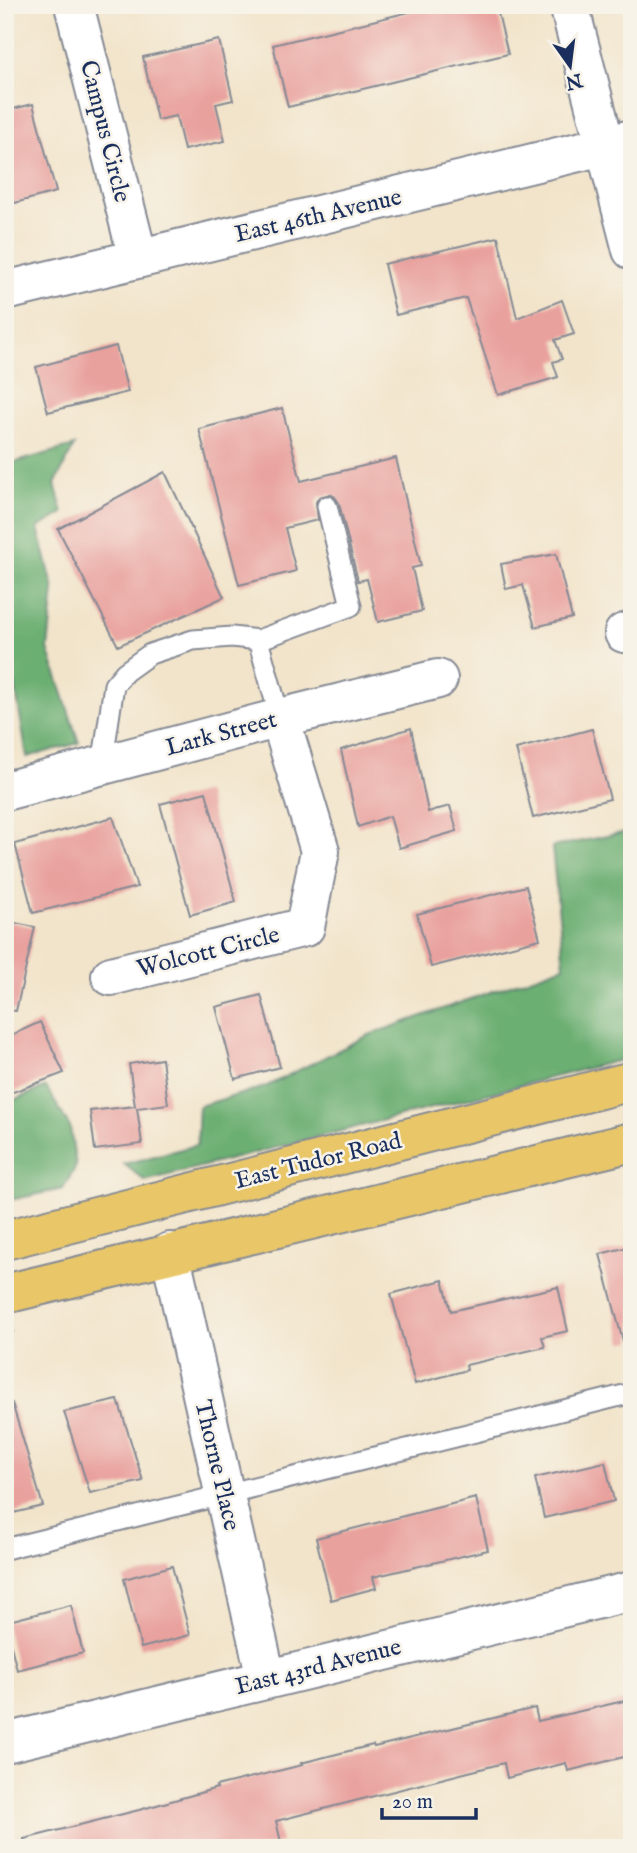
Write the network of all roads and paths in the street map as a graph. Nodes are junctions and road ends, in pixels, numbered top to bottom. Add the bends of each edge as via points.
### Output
1 (74, 5) edge
2 (569, 5) edge
3 (618, 143) edge
4 (632, 250) edge
5 (138, 258) junction
6 (5, 291) edge
7 (327, 506) dead end
8 (258, 639) junction
9 (438, 679) dead end
10 (280, 718) junction
11 (102, 766) junction
12 (5, 791) edge
13 (111, 976) dead end
14 (632, 1081) edge
15 (632, 1142) edge
16 (5, 1240) edge
17 (170, 1252) junction
18 (5, 1294) edge
19 (632, 1393) edge
20 (224, 1494) junction
21 (5, 1549) edge
22 (632, 1591) edge
23 (266, 1678) junction
24 (5, 1743) edge

1 - 5 street, Campus Circle
2 - 3 street
3 - 4 street
3 - 5 street, East 46th Avenue
5 - 6 street, East 46th Avenue
7 - 8 lane via 351,606
8 - 10 lane
8 - 11 lane via 193,640 150,654 125,672 114,685
9 - 10 street, Lark Street
10 - 11 street, Lark Street
10 - 13 street, Wolcott Circle via 320,851 305,927
11 - 12 street, Lark Street
14 - 16 main road, East Tudor Road
15 - 17 main road
17 - 18 main road
17 - 20 street, Thorne Place
19 - 20 lane
20 - 21 lane
20 - 23 street, Thorne Place
22 - 23 street, East 43rd Avenue
23 - 24 street, East 43rd Avenue

